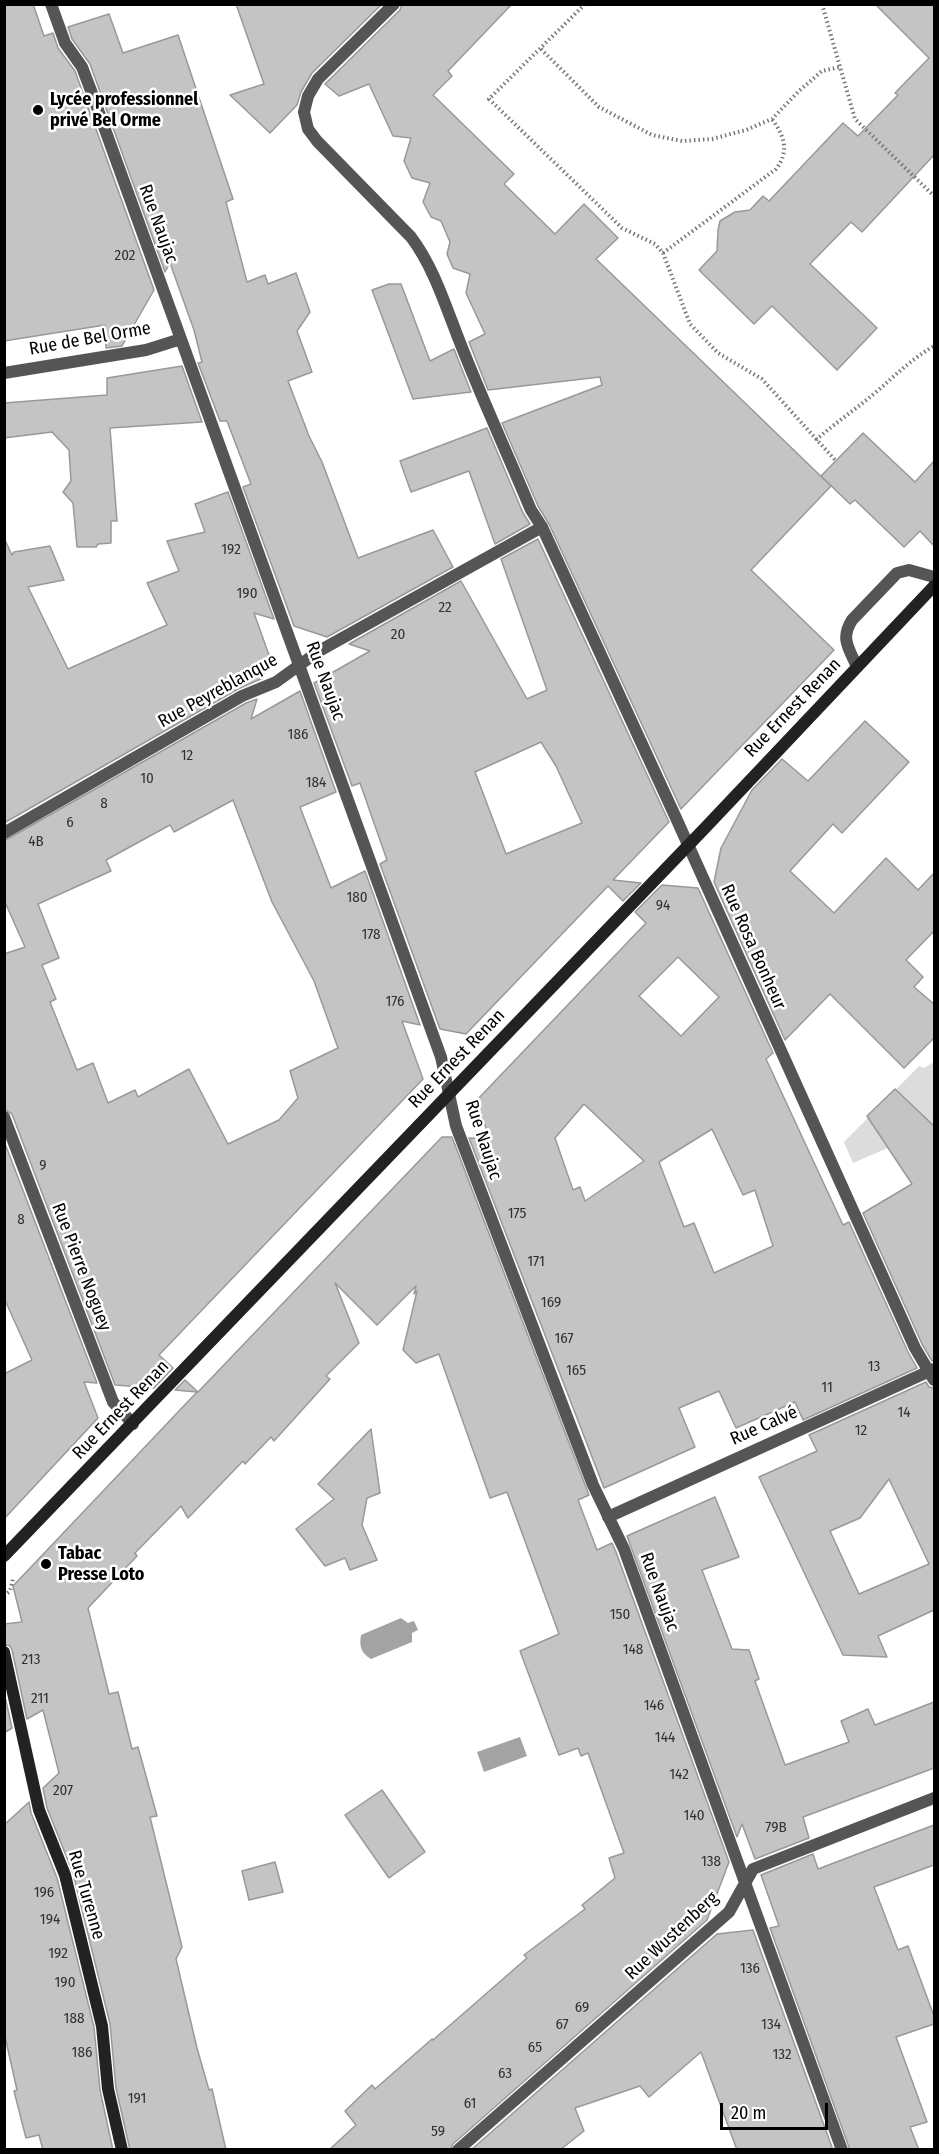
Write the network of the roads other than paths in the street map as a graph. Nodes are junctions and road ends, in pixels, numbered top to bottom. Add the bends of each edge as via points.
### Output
1 (51, 4) edge
2 (394, 4) edge
3 (181, 339) junction
4 (4, 373) edge
5 (542, 527) junction
6 (934, 577) edge
7 (934, 586) edge
8 (300, 664) junction
9 (857, 667) junction
10 (4, 833) edge
11 (687, 844) junction
12 (449, 1092) junction
13 (4, 1117) edge
14 (933, 1374) edge
15 (133, 1425) junction
16 (608, 1516) junction
17 (4, 1556) edge
18 (4, 1652) edge
19 (934, 1798) edge
20 (746, 1881) junction
21 (122, 2150) edge
22 (458, 2150) edge
23 (842, 2150) edge

1 - 3 street, Rue Naujac via 65,43 82,67
2 - 5 street, Rue Rosa Bonheur via 318,79 304,112 308,129 423,253 531,510
3 - 4 street, Rue de Bel Orme via 146,350
3 - 8 street, Rue Naujac
5 - 8 street, Rue Peyreblanque
5 - 11 street, Rue Rosa Bonheur
6 - 9 street via 909,570 897,573 852,620 845,638
7 - 9 street, Rue Ernest Renan
8 - 10 street, Rue Peyreblanque
8 - 12 street, Rue Naujac via 441,1057
9 - 11 street, Rue Ernest Renan
11 - 12 street, Rue Ernest Renan
11 - 14 street, Rue Rosa Bonheur via 915,1348
12 - 15 street, Rue Ernest Renan
12 - 16 street, Rue Naujac via 456,1126
13 - 15 street, Rue Pierre Noguey via 113,1402
14 - 16 street, Rue Calvé
15 - 17 street, Rue Ernest Renan
16 - 20 street, Rue Naujac via 624,1549
18 - 21 street, Rue Turenne via 39,1810 65,1875 102,2026 108,2089
19 - 20 street, Rue Wustenberg via 764,1864 753,1869
20 - 22 street, Rue Wustenberg via 729,1912
20 - 23 street, Rue Naujac

